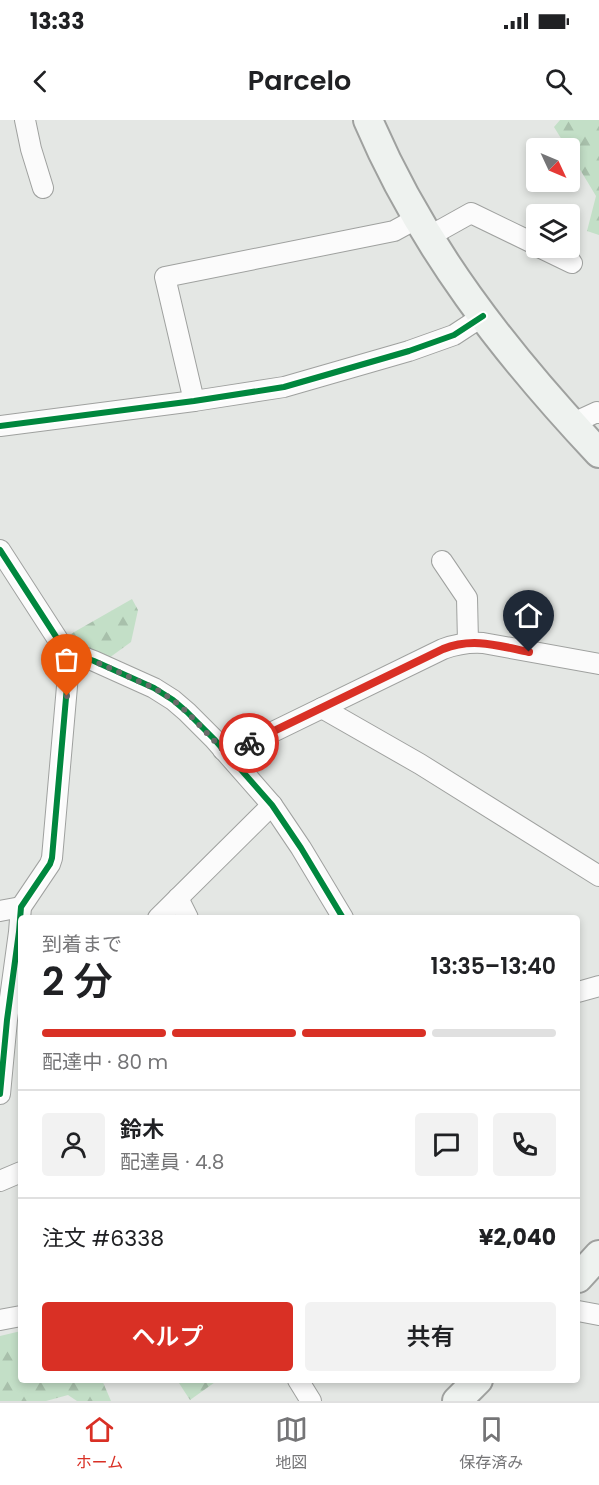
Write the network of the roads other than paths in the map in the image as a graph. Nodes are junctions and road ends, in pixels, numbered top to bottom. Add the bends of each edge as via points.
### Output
1 (25, 120) edge
2 (368, 120) edge
3 (43, 188) dead end
4 (422, 228) junction
5 (526, 240) edge
6 (563, 258) edge
7 (572, 262) dead end
8 (483, 316) junction
9 (194, 401) junction
10 (599, 413) edge
11 (571, 424) junction
12 (0, 426) edge
13 (599, 453) edge
14 (0, 550) edge
15 (442, 561) dead end
16 (468, 642) junction
17 (70, 652) junction
18 (599, 664) edge
19 (322, 708) junction
20 (223, 750) junction
21 (272, 805) junction
22 (599, 876) edge
23 (178, 898) junction
24 (21, 907) junction
25 (0, 911) edge
26 (20, 915) edge
27 (161, 915) edge
28 (186, 915) edge
29 (341, 915) edge
30 (18, 950) edge
31 (599, 986) edge
32 (580, 991) edge
33 (14, 1020) edge
34 (0, 1094) edge
35 (18, 1173) edge
36 (0, 1181) edge
37 (599, 1255) edge
38 (580, 1276) edge
39 (580, 1311) edge
40 (599, 1315) edge
41 (18, 1317) edge
42 (0, 1320) edge
43 (300, 1383) edge
44 (475, 1383) edge
45 (311, 1401) edge
46 (458, 1401) edge

1 - 3 street
2 - 4 main road
4 - 5 street via 471,213
4 - 8 main road
4 - 9 street via 165,277
6 - 7 street
8 - 9 street via 454,335 409,351 284,387
8 - 11 main road
9 - 12 street
10 - 11 street
11 - 13 main road
14 - 17 street via 62,646
15 - 16 street via 467,597
16 - 18 street
16 - 19 street via 443,649
17 - 20 street via 173,700
17 - 24 street via 52,858
19 - 20 street via 244,746
19 - 22 street
20 - 21 street
21 - 23 street
21 - 29 street
23 - 27 street
23 - 28 street
24 - 25 street
24 - 26 street
30 - 33 street
31 - 32 street
33 - 34 street
35 - 36 street
37 - 38 main road
39 - 40 street
41 - 42 street
43 - 45 street
44 - 46 main road

